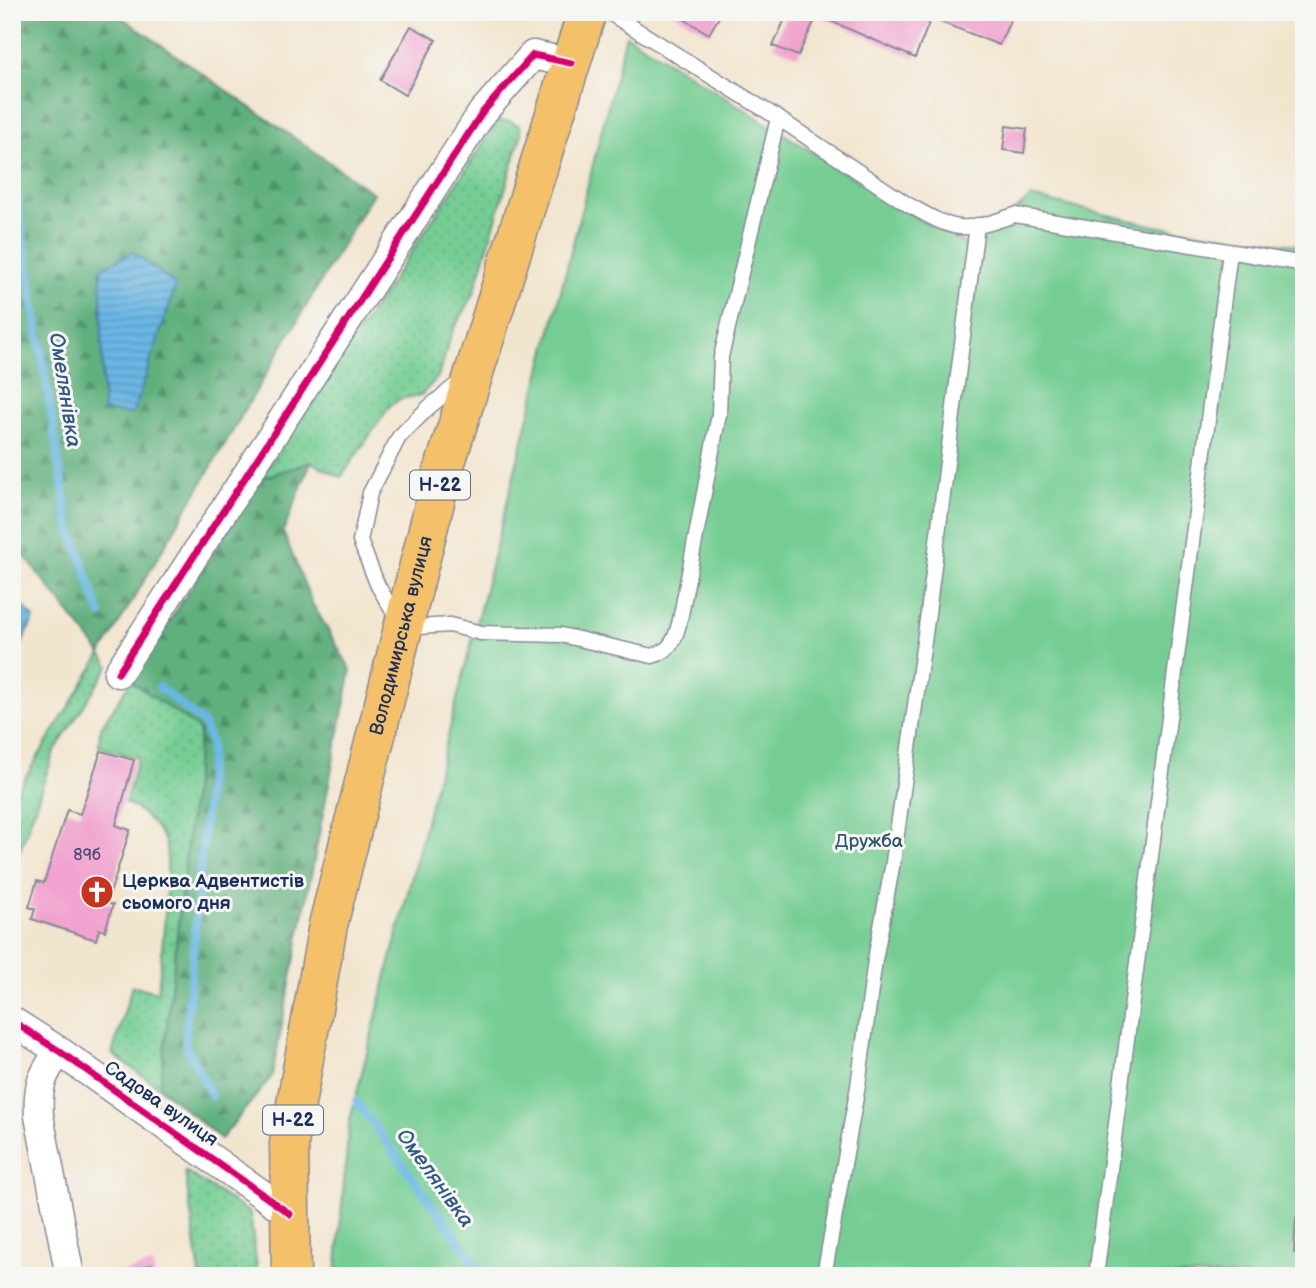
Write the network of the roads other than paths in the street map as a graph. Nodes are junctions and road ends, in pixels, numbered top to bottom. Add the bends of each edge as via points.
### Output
1 (587, 12) edge
2 (608, 12) edge
3 (571, 63) junction
4 (778, 118) junction
5 (976, 225) junction
6 (1230, 252) junction
7 (1304, 264) edge
8 (474, 371) junction
9 (403, 628) junction
10 (118, 673) dead end
11 (12, 1021) edge
12 (59, 1051) junction
13 (290, 1214) junction
14 (70, 1276) edge
15 (291, 1276) edge
16 (824, 1276) edge
17 (1096, 1276) edge

1 - 3 main road, Володимирська вулиця / Н-22
2 - 4 lane
3 - 8 main road, Володимирська вулиця / Н-22
3 - 10 street via 533,55 482,113
4 - 5 lane via 926,214 959,227
4 - 9 lane via 722,357 719,414 677,636 670,647 652,656 561,635 481,633 450,625
5 - 6 lane via 1015,215
5 - 16 lane via 893,862
6 - 7 lane
6 - 17 lane
8 - 9 main road, Володимирська вулиця / Н-22
8 - 9 lane via 399,437 370,493 360,541
9 - 13 main road, Володимирська вулиця / Н-22 via 328,925 289,1143
11 - 12 street, Садова вулиця
12 - 13 street, Садова вулиця
12 - 14 street via 43,1073 37,1093
13 - 15 main road, Володимирська вулиця / Н-22

